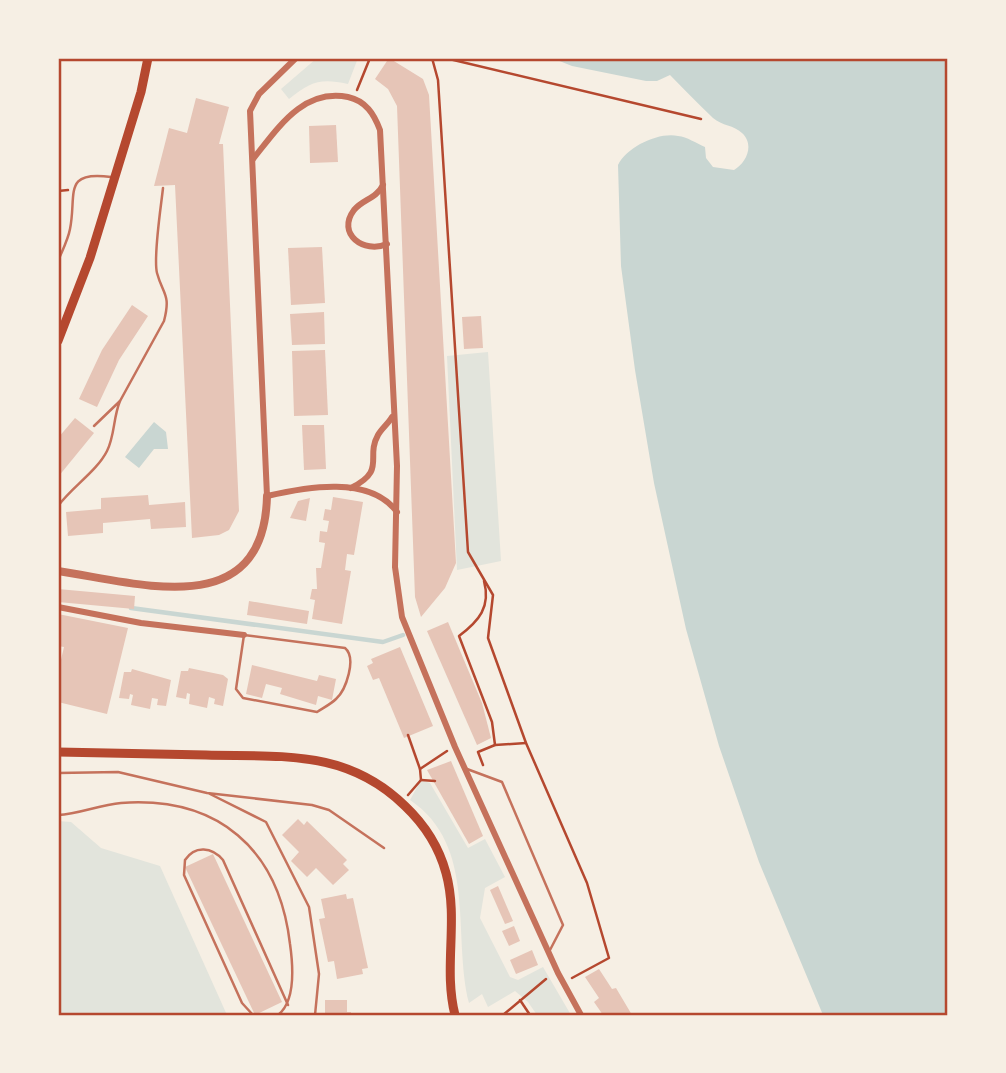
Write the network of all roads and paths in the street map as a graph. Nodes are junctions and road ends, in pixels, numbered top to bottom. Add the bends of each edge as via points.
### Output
1 (148, 58) edge
2 (296, 58) edge
3 (370, 58) edge
4 (432, 58) edge
5 (445, 58) edge
6 (359, 85) dead end
7 (701, 119) dead end
8 (253, 159) junction
9 (115, 178) junction
10 (384, 183) junction
11 (163, 188) dead end
12 (387, 244) junction
13 (58, 261) edge
14 (58, 341) edge
15 (120, 401) junction
16 (393, 416) junction
17 (94, 426) dead end
18 (350, 489) junction
19 (267, 496) junction
20 (58, 506) edge
21 (398, 514) junction
22 (58, 571) edge
23 (484, 578) junction
24 (58, 607) edge
25 (244, 635) junction
26 (408, 735) dead end
27 (526, 743) junction
28 (495, 745) junction
29 (447, 751) dead end
30 (58, 752) edge
31 (478, 752) junction
32 (469, 757) dead end
33 (464, 767) junction
34 (420, 769) junction
35 (58, 773) edge
36 (487, 777) junction
37 (421, 780) junction
38 (435, 780) dead end
39 (207, 793) junction
40 (401, 802) junction
41 (58, 815) edge
42 (384, 848) dead end
43 (548, 953) junction
44 (546, 979) dead end
45 (569, 980) dead end
46 (520, 1000) junction
47 (288, 1005) junction
48 (253, 1015) edge
49 (278, 1015) edge
50 (315, 1015) edge
51 (455, 1015) edge
52 (503, 1015) edge
53 (530, 1015) edge
54 (581, 1015) edge

1 - 9 main road
2 - 8 street via 258,94 250,111
3 - 6 path
4 - 23 path via 438,80 468,552
5 - 7 path
8 - 10 street via 303,104 337,95 360,102 375,116
8 - 19 street
9 - 13 lane via 89,175 78,180 70,230
9 - 14 main road
10 - 12 street
10 - 12 street via 372,199 354,210 350,220 356,242 366,248
11 - 15 lane via 157,272 167,309
12 - 16 street
15 - 17 lane
15 - 20 lane via 107,453
16 - 18 street via 377,438 373,469
16 - 21 street
18 - 19 street via 302,489
18 - 21 street via 380,496
19 - 22 street via 263,529 249,556 210,585 175,588
21 - 33 street via 395,567 402,617
23 - 27 path via 493,595 488,638
23 - 28 path via 488,595 480,617 459,636 492,722
24 - 25 street
25 - 25 lane via 350,651 349,672 338,698 317,712 243,698 236,689
26 - 34 path
27 - 28 path
27 - 45 path via 587,883 608,958
28 - 31 path
29 - 34 path
30 - 40 main road via 310,758 360,772
31 - 32 path
31 - 36 path
33 - 36 lane
33 - 43 street
34 - 37 path
35 - 39 lane via 118,772
36 - 43 lane via 502,782 563,925
37 - 38 path
37 - 40 path
39 - 42 lane via 329,810
39 - 50 lane via 265,822 309,907 320,974
40 - 51 main road via 430,836 447,875 452,912 449,982
41 - 47 lane via 123,803 153,804 210,819 245,839 267,869 284,912 292,968
43 - 54 street
44 - 46 path
46 - 52 path
46 - 53 path
47 - 48 lane via 223,860 207,849 194,851 185,860 184,875 242,1003
47 - 49 lane

